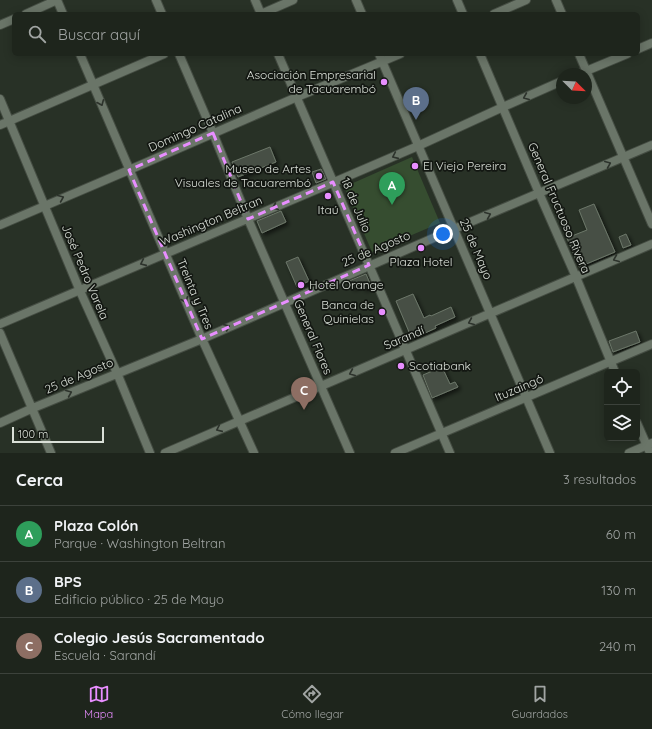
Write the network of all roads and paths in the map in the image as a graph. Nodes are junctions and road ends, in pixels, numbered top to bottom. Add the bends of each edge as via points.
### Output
1 (57, 0) edge
2 (156, 0) edge
3 (255, 0) edge
4 (294, 0) edge
5 (356, 0) edge
6 (457, 0) edge
7 (526, 0) edge
8 (556, 0) edge
9 (30, 12) edge
10 (62, 12) edge
11 (161, 12) edge
12 (260, 12) edge
13 (266, 12) edge
14 (361, 12) edge
15 (462, 12) edge
16 (499, 12) edge
17 (561, 12) edge
18 (12, 20) edge
19 (0, 25) edge
20 (652, 43) edge
21 (640, 48) edge
22 (81, 56) edge
23 (159, 56) edge
24 (180, 56) edge
25 (279, 56) edge
26 (481, 56) edge
27 (579, 56) edge
28 (622, 56) edge
29 (381, 58) edge
30 (582, 68) edge
31 (592, 69) edge
32 (93, 84) junction
33 (556, 85) edge
34 (592, 92) edge
35 (297, 97) junction
36 (0, 99) edge
37 (503, 107) junction
38 (9, 121) junction
39 (0, 125) edge
40 (213, 133) junction
41 (652, 145) edge
42 (418, 146) junction
43 (623, 157) junction
44 (129, 170) junction
45 (333, 182) junction
46 (539, 193) junction
47 (44, 206) junction
48 (248, 219) junction
49 (652, 224) edge
50 (0, 225) edge
51 (454, 229) junction
52 (652, 244) edge
53 (165, 253) junction
54 (369, 265) junction
55 (576, 277) junction
56 (80, 290) junction
57 (285, 302) junction
58 (491, 314) junction
59 (0, 324) edge
60 (0, 332) edge
61 (202, 338) junction
62 (652, 344) edge
63 (405, 350) junction
64 (611, 361) junction
65 (614, 369) edge
66 (117, 373) junction
67 (320, 387) junction
68 (527, 397) junction
69 (33, 408) junction
70 (239, 420) junction
71 (0, 423) edge
72 (640, 429) edge
73 (442, 433) junction
74 (650, 447) edge
75 (51, 453) edge
76 (150, 453) edge
77 (165, 453) edge
78 (254, 453) edge
79 (350, 453) edge
80 (394, 453) edge
81 (450, 453) edge
82 (550, 453) edge
83 (629, 453) edge

1 - 9 street
1 - 10 street
2 - 11 street
3 - 12 street
4 - 13 street
5 - 14 street
6 - 15 street
7 - 16 street
8 - 17 street
18 - 19 street
20 - 21 street
22 - 32 street, Treinta y Tres
23 - 32 street
24 - 40 street, General Flores
25 - 35 street, 18 de Julio
26 - 37 street, General Fructuoso Rivera
27 - 30 street
28 - 31 street
29 - 35 street, Domingo Catalina
29 - 42 street, 25 de Mayo
32 - 38 street
32 -> 44 street, Treinta y Tres
33 -> 37 street, Washington Beltran
34 - 43 street
35 - 40 street, Domingo Catalina
35 - 45 street, 18 de Julio
36 - 38 street, José Pedro Varela
37 - 42 street, Washington Beltran
37 - 46 street, General Fructuoso Rivera
38 - 39 street
38 - 47 street, José Pedro Varela
40 - 44 street, Domingo Catalina
40 - 48 street, General Flores
41 - 43 street, 25 de Agosto
42 -> 45 street, Washington Beltran
42 - 51 street, 25 de Mayo
46 -> 43 street, 25 de Agosto
43 - 49 street
47 -> 44 street, Domingo Catalina
44 - 53 street, Treinta y Tres
45 -> 48 street, Washington Beltran
45 - 54 street, 18 de Julio
51 -> 46 street, 25 de Agosto
46 - 55 street, General Fructuoso Rivera
47 - 50 street, Domingo Catalina
47 - 56 street, José Pedro Varela
48 - 53 street, Washington Beltran
48 - 57 street, General Flores
51 - 54 street, 25 de Agosto
51 - 58 street, 25 de Mayo
52 -> 55 street, Sarandí
53 -> 56 street, Washington Beltran
53 -> 61 street, Treinta y Tres
54 - 57 street, 25 de Agosto
54 - 63 street, 18 de Julio
55 - 58 street, Sarandí
55 - 64 street, General Fructuoso Rivera
56 - 59 street, Washington Beltran
56 - 66 street, José Pedro Varela
61 -> 57 street, 25 de Agosto
57 - 67 street, General Flores
58 -> 63 street, Sarandí
58 - 68 street, 25 de Mayo
60 - 69 street
61 - 66 street, 25 de Agosto
61 - 70 street, Treinta y Tres
62 - 64 street, Ituzaingó
63 -> 67 street, Sarandí
63 - 73 street, 18 de Julio
64 - 65 street, General Fructuoso Rivera
64 - 68 street, Ituzaingó
69 -> 66 street, 25 de Agosto
66 - 76 street, José Pedro Varela
67 - 70 street, Sarandí
67 - 79 street, General Flores
68 - 73 street, Ituzaingó
68 - 82 street, 25 de Mayo
69 - 71 street, 25 de Agosto
69 - 75 street
70 -> 77 street, Sarandí
70 - 78 street, Treinta y Tres
72 - 74 street
73 - 80 street, Ituzaingó
73 - 81 street, 18 de Julio
74 - 83 street

